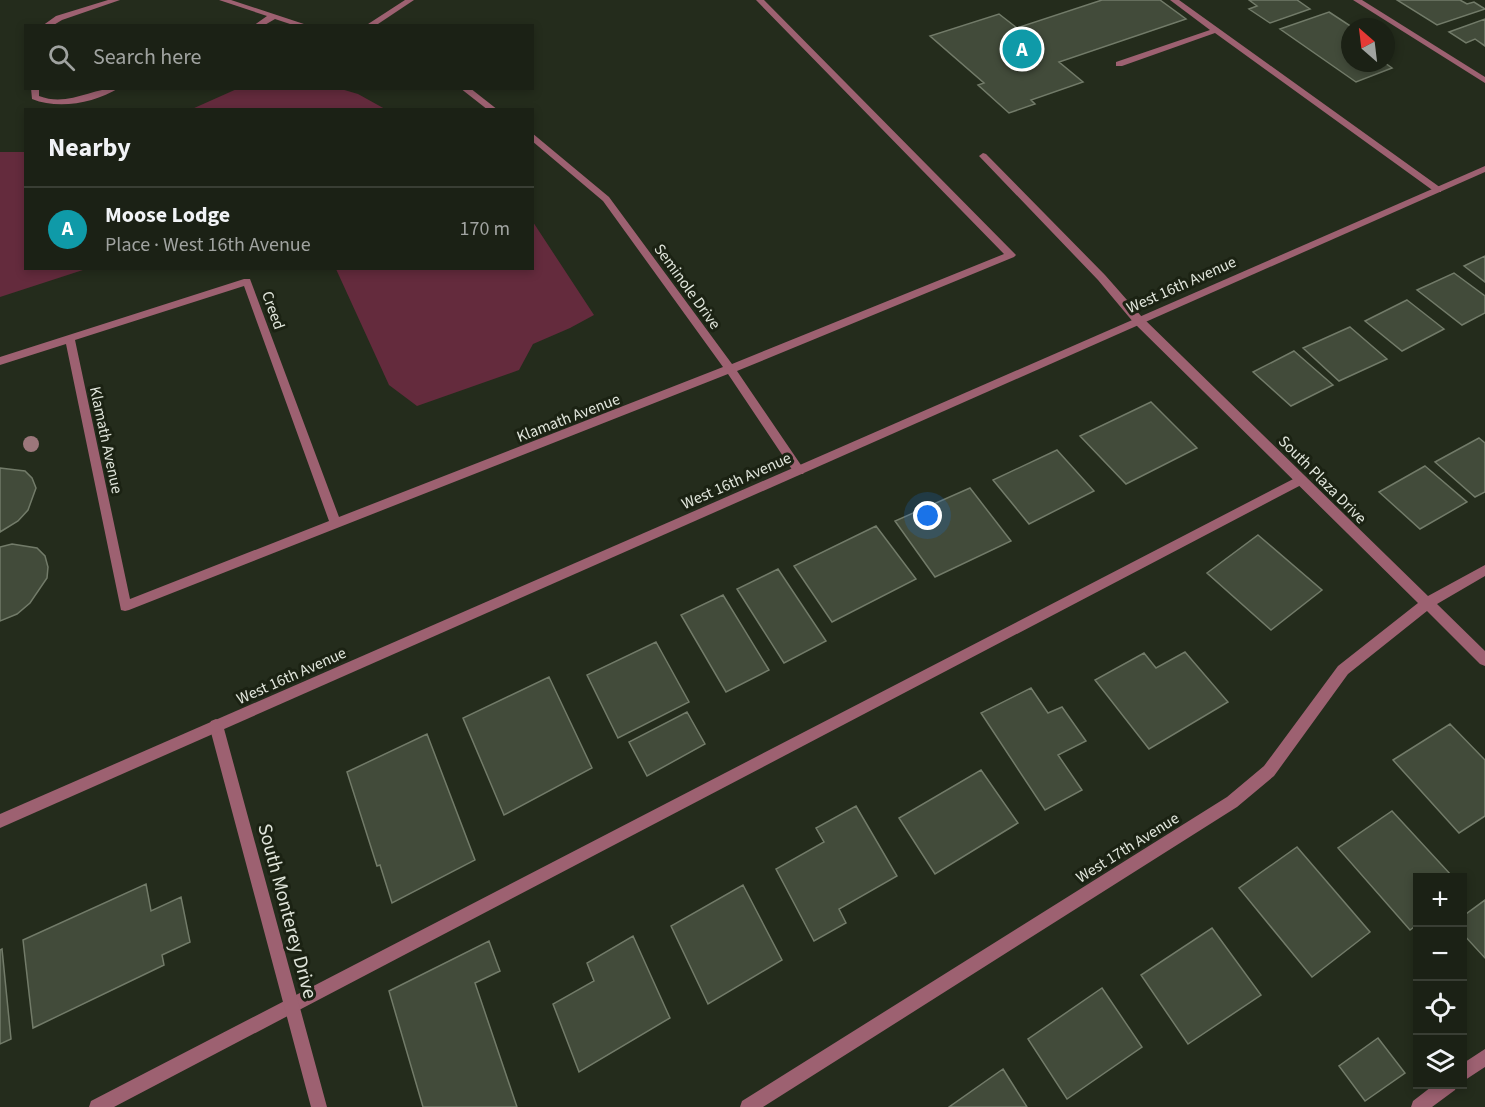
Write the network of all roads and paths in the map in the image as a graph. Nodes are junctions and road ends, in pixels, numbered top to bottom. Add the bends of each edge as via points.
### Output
1 (116, 0) edge
2 (223, 0) edge
3 (410, 0) edge
4 (760, 0) edge
5 (1174, 0) edge
6 (1357, 0) edge
7 (272, 17) junction
8 (49, 24) edge
9 (260, 24) edge
10 (298, 24) edge
11 (372, 24) edge
12 (1217, 30) junction
13 (1119, 64) dead end
14 (1485, 81) edge
15 (35, 90) edge
16 (108, 90) edge
17 (467, 90) edge
18 (491, 108) edge
19 (534, 138) edge
20 (983, 156) dead end
21 (1485, 169) edge
22 (1438, 190) junction
23 (1138, 320) junction
24 (70, 339) junction
25 (0, 361) edge
26 (730, 369) junction
27 (799, 471) junction
28 (1301, 480) junction
29 (336, 524) junction
30 (1485, 570) edge
31 (1426, 604) junction
32 (1485, 660) edge
33 (216, 725) junction
34 (0, 821) edge
35 (291, 1005) junction
36 (1485, 1057) edge
37 (1467, 1070) edge
38 (1442, 1089) edge
39 (97, 1107) edge
40 (319, 1107) edge
41 (748, 1107) edge
42 (1419, 1107) edge

1 - 8 street
2 - 7 street
3 - 11 street
4 - 26 street, Klamath Avenue via 1011,255
5 - 12 street
6 - 14 street
7 - 9 street
7 - 10 street
12 - 13 street
12 - 22 street
15 - 16 street via 35,97 48,104
17 - 18 street
19 - 26 street, Seminole Drive via 606,199
20 - 23 street, South Plaza Drive
21 - 22 street, West 16th Avenue
22 - 23 street, West 16th Avenue
23 - 27 street, West 16th Avenue
23 - 28 street, South Plaza Drive
24 - 25 street
24 - 29 street, Creed via 247,281
24 - 29 street, Klamath Avenue via 125,606
26 - 27 street, Seminole Drive
26 - 29 street, Klamath Avenue
27 - 33 street, West 16th Avenue
28 - 31 street, South Plaza Drive
28 - 35 street
30 - 31 street, West 17th Avenue
31 - 32 street, South Plaza Drive
31 - 41 street, West 17th Avenue via 1343,670 1269,771 1233,802
33 - 34 street, West 16th Avenue
33 - 35 street, South Monterey Drive
35 - 39 street
35 - 40 street, South Monterey Drive
36 - 37 street
38 - 42 street

